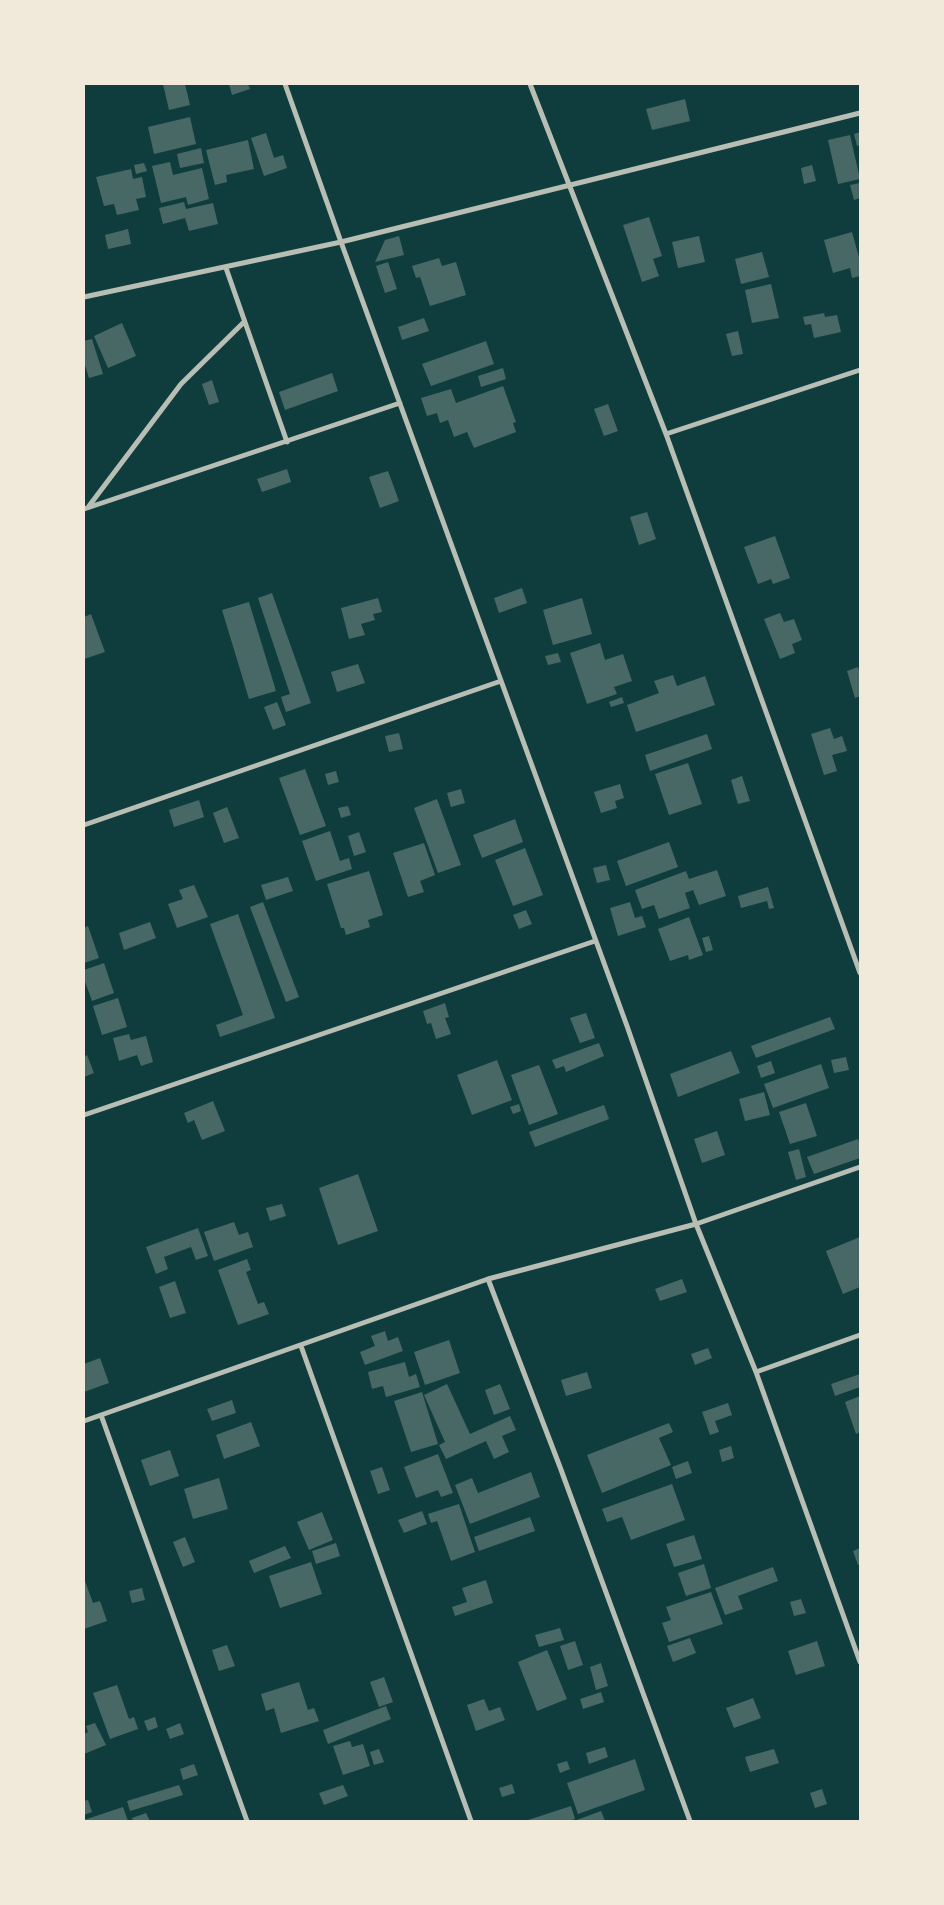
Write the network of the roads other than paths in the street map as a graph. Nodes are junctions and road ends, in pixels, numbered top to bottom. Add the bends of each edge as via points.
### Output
1 (285, 84) edge
2 (530, 84) edge
3 (860, 113) edge
4 (568, 185) junction
5 (341, 242) junction
6 (226, 268) junction
7 (84, 297) edge
8 (244, 322) junction
9 (860, 370) edge
10 (400, 404) junction
11 (666, 434) junction
12 (287, 442) junction
13 (86, 508) edge
14 (501, 681) junction
15 (84, 825) edge
16 (595, 941) junction
17 (860, 973) edge
18 (84, 1115) edge
19 (860, 1167) edge
20 (696, 1224) junction
21 (488, 1279) junction
22 (860, 1335) edge
23 (301, 1346) junction
24 (756, 1372) junction
25 (101, 1415) junction
26 (84, 1421) edge
27 (860, 1662) edge
28 (247, 1821) edge
29 (471, 1821) edge
30 (690, 1821) edge

1 - 5 street
2 - 4 street
3 - 4 street
4 - 5 street
4 - 11 street
5 - 6 street
5 - 10 street
6 - 7 street
6 - 8 street
8 - 12 street
8 - 13 street via 181,384
9 - 11 street
10 - 12 street
10 - 14 street
11 - 17 street
12 - 13 street
14 - 15 street
14 - 16 street
16 - 18 street
16 - 20 street
19 - 20 street
20 - 21 street
20 - 24 street
21 - 23 street
21 - 30 street
22 - 24 street
23 - 25 street
23 - 29 street
24 - 27 street
25 - 26 street
25 - 28 street

